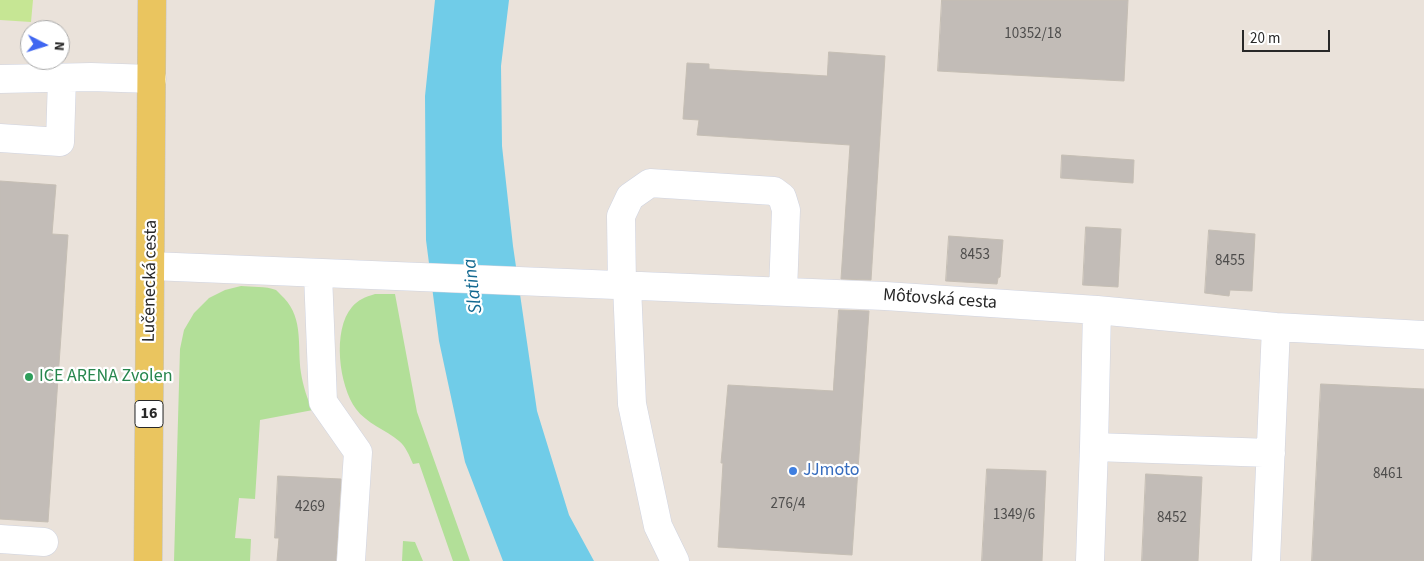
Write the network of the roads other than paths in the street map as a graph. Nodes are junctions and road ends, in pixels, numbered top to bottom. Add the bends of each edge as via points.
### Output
1 (152, 0) edge
2 (62, 78) junction
3 (0, 79) edge
4 (152, 80) junction
5 (0, 138) edge
6 (151, 266) junction
7 (318, 274) junction
8 (624, 286) junction
9 (783, 292) junction
10 (1097, 310) junction
11 (1276, 327) junction
12 (1424, 335) edge
13 (1094, 447) junction
14 (1271, 453) junction
15 (0, 539) edge
16 (44, 542) dead end
17 (148, 561) edge
18 (351, 561) edge
19 (675, 561) edge
20 (1090, 561) edge
21 (1266, 561) edge

1 - 4 main road, Lučenecká cesta / 16
2 - 3 lane
2 - 4 lane
2 - 5 lane via 60,142
4 - 6 main road, Lučenecká cesta / 16
6 - 7 lane, Môťovská cesta
6 - 17 main road, Lučenecká cesta / 16
7 - 8 lane, Môťovská cesta
7 - 18 lane via 323,402 358,452
8 - 9 lane, Môťovská cesta
8 - 9 lane via 621,216 630,197 650,183 774,191 782,198 786,210
8 - 19 lane via 632,404 658,526
9 - 10 lane, Môťovská cesta
10 - 11 lane, Môťovská cesta
10 - 13 lane
11 - 12 lane, Môťovská cesta
11 - 14 lane
13 - 14 lane
13 - 20 lane
14 - 21 lane
15 - 16 lane

